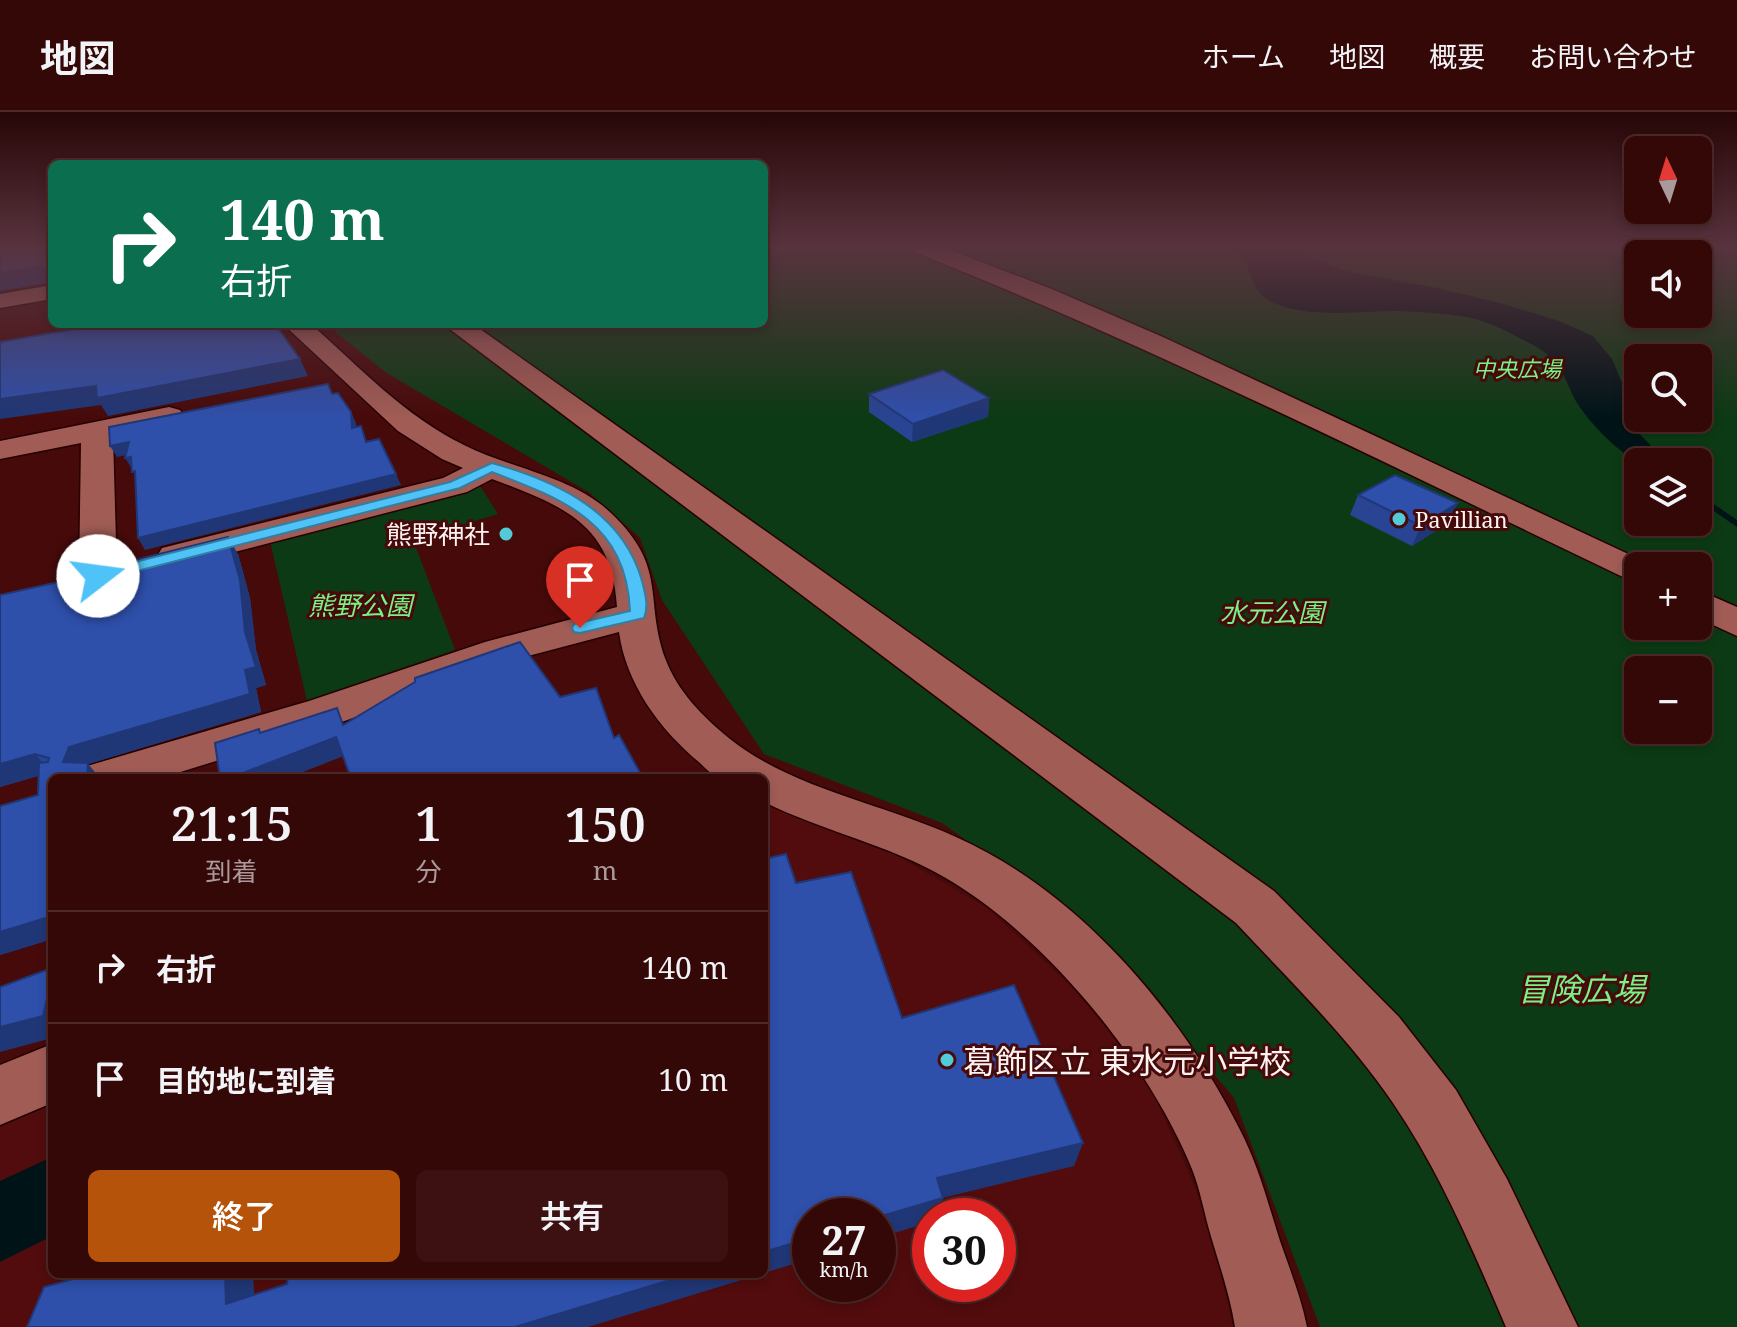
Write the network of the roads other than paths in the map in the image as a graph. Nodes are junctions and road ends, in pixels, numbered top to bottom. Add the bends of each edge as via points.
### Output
1 (1067, 305) edge
2 (299, 328) edge
3 (461, 328) edge
4 (191, 411) edge
5 (97, 430) junction
6 (0, 450) edge
7 (492, 467) junction
8 (1624, 563) edge
9 (1712, 610) edge
10 (638, 614) junction
11 (1737, 623) edge
12 (117, 774) edge
13 (749, 774) edge
14 (768, 785) edge
15 (48, 1075) edge
16 (0, 1095) edge
17 (1271, 1327) edge
18 (1542, 1327) edge

1 - 8 street
2 - 7 street via 341,381 429,439
3 - 18 street via 1255,907 1365,1019 1416,1084 1476,1184
4 - 5 street
5 - 6 street
5 - 7 street via 110,573 455,485
7 - 10 street via 568,499 608,528 628,557
9 - 11 street
10 - 12 street via 499,651 324,712
10 - 13 street via 645,657 664,697 695,731
14 - 17 street via 961,862 1012,895 1112,992 1181,1087 1219,1156
15 - 16 street

